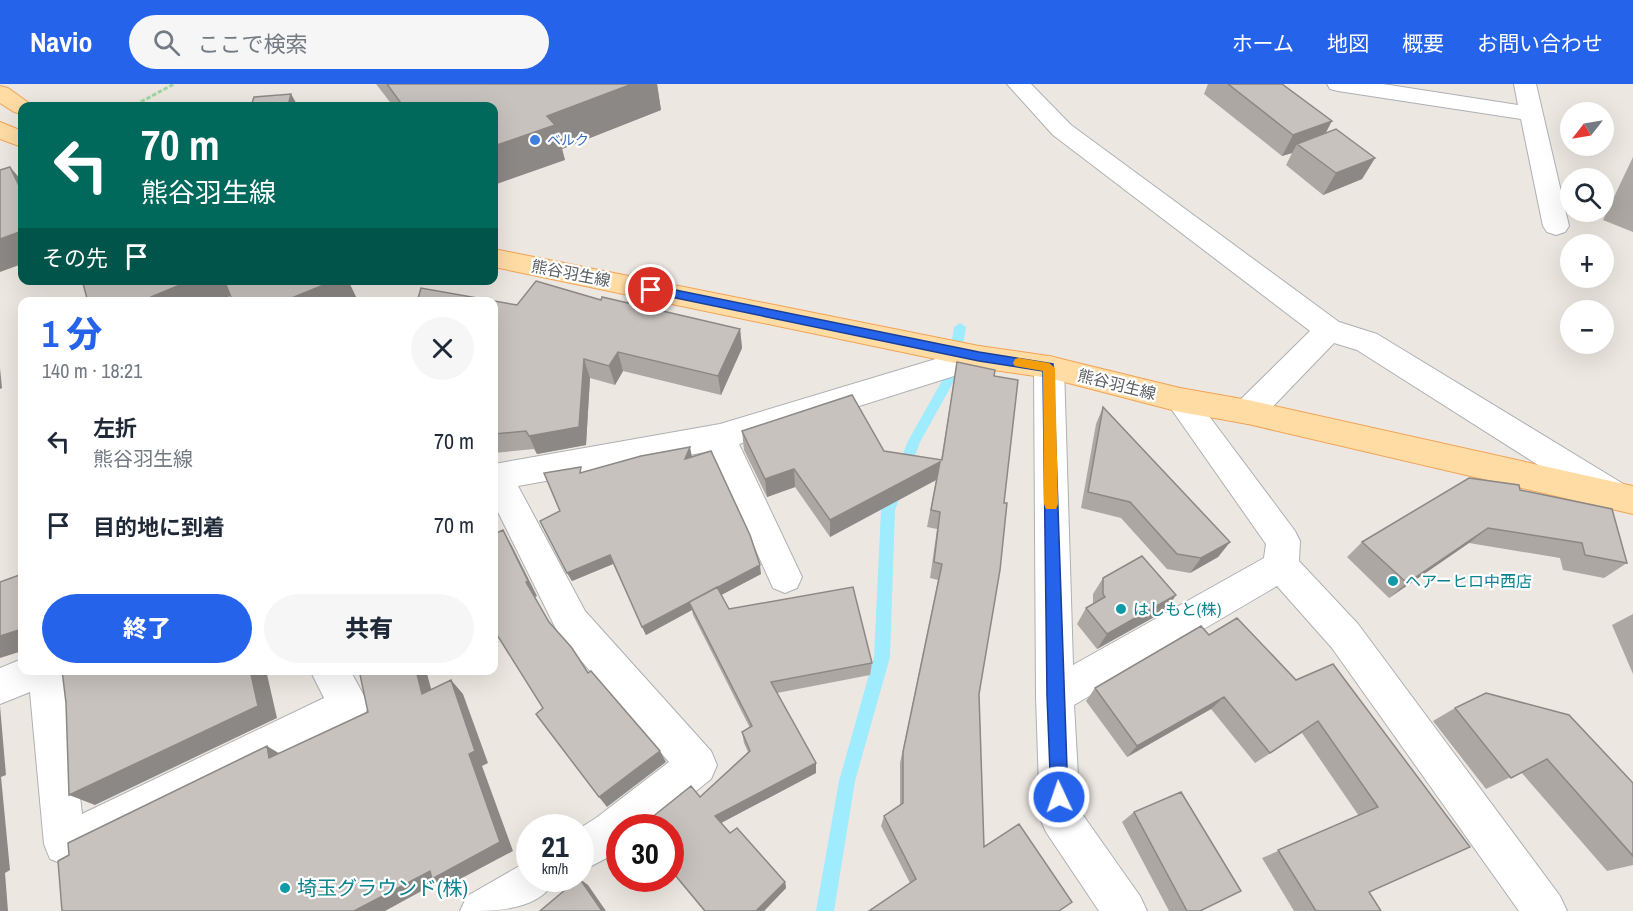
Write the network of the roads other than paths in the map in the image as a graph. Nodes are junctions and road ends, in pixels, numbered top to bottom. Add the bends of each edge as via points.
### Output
1 (1018, 84) edge
2 (1338, 84) edge
3 (1525, 84) edge
4 (0, 93) edge
5 (18, 105) edge
6 (1532, 114) junction
7 (0, 129) edge
8 (18, 138) edge
9 (1556, 226) dead end
10 (498, 259) edge
11 (1329, 330) junction
12 (979, 357) joint
13 (942, 359) junction
14 (1049, 368) junction
15 (1180, 400) junction
16 (1248, 412) junction
17 (720, 437) junction
18 (498, 476) edge
19 (498, 483) edge
20 (1623, 497) edge
21 (1281, 566) junction
22 (785, 577) dead end
23 (27, 675) edge
24 (48, 675) edge
25 (331, 675) edge
26 (0, 686) edge
27 (1055, 696) junction
28 (594, 843) edge
29 (516, 890) edge
30 (1120, 909) edge
31 (482, 911) edge
32 (1545, 911) edge

1 - 11 street via 1062,130
2 - 6 street
3 - 6 street
4 - 5 main road
6 - 9 street
7 - 8 main road
10 - 13 main road, 熊谷羽生線
11 - 16 street
11 - 20 street via 1367,342
12 - 13 street
12 - 14 main road, 熊谷羽生線
13 - 17 street
14 - 15 main road, 熊谷羽生線
14 - 27 street
15 - 16 main road, 熊谷羽生線
15 - 21 street via 1283,541
16 - 20 main road, 熊谷羽生線
17 - 18 street
17 - 22 street
19 - 28 street via 572,622 697,765
21 - 27 street
21 - 32 street via 1346,636
23 - 26 street
24 - 25 street via 65,844 350,705
27 - 30 street via 1060,818
29 - 31 street

